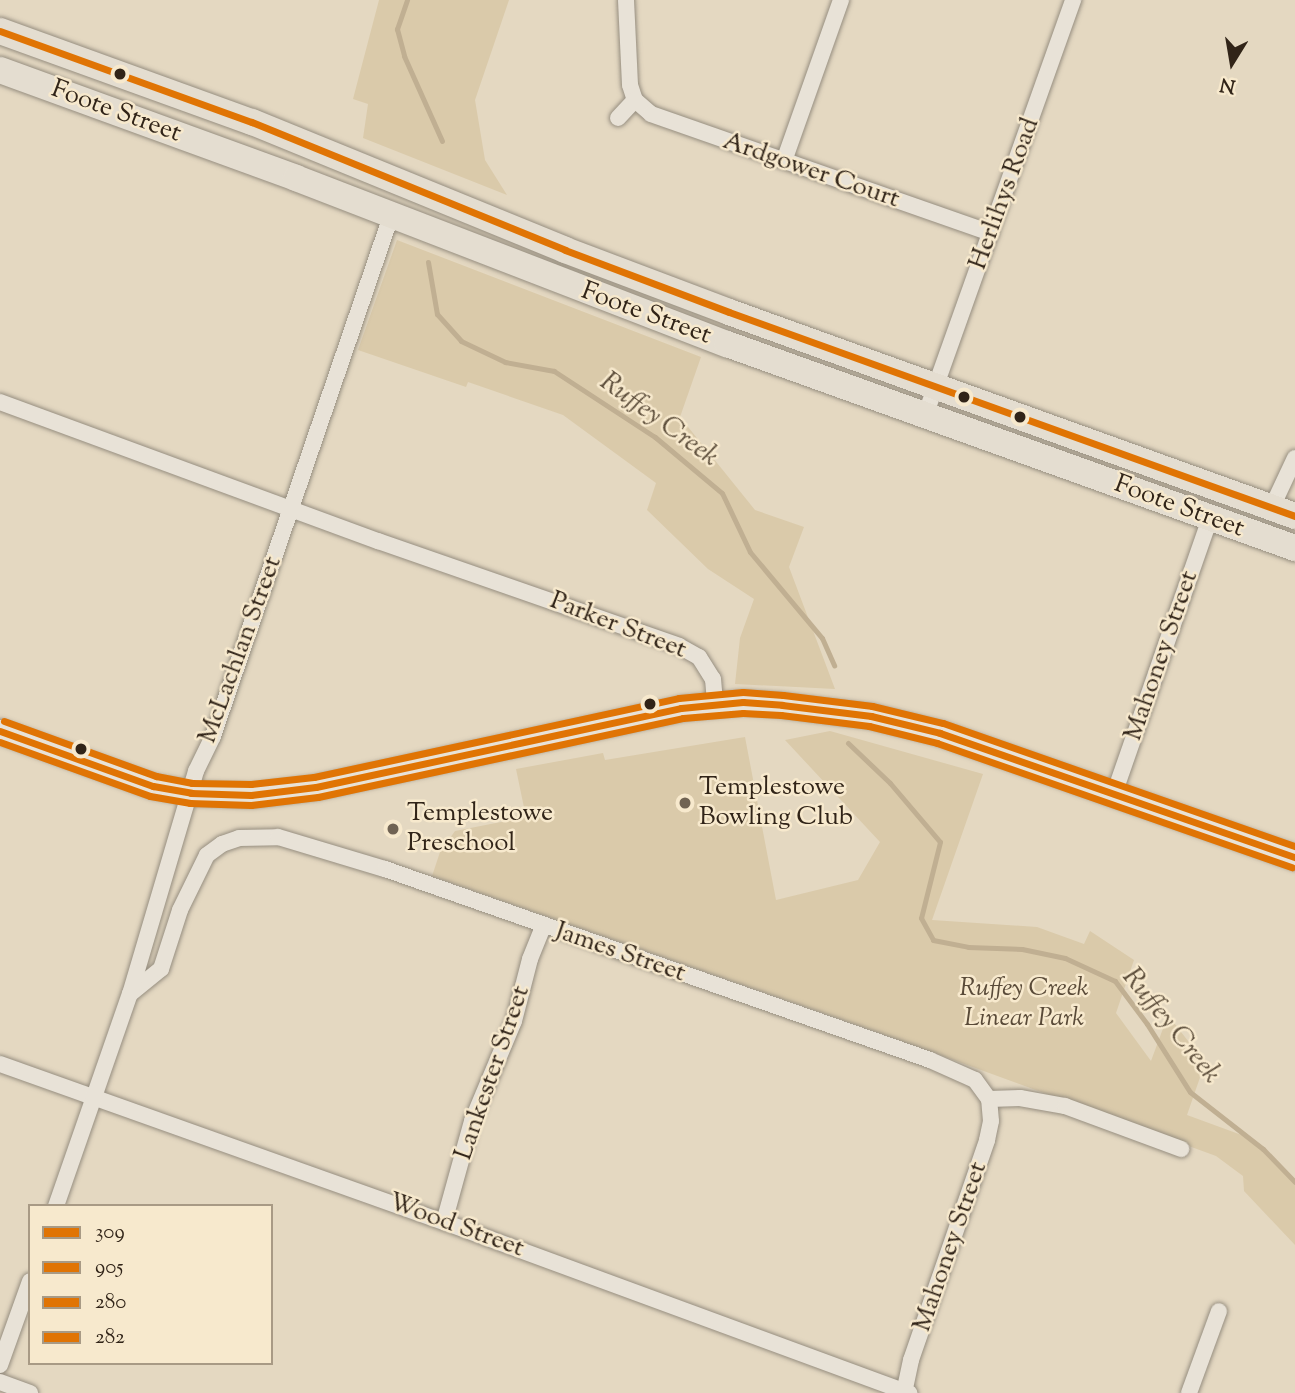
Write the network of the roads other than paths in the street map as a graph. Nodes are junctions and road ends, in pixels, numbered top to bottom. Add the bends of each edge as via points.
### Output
1 (626, 0) edge
2 (841, 0) edge
3 (1073, 0) edge
4 (0, 31) edge
5 (0, 70) edge
6 (635, 100) junction
7 (618, 118) dead end
8 (785, 161) junction
9 (403, 184) junction
10 (391, 216) junction
11 (991, 233) junction
12 (936, 387) junction
13 (0, 402) edge
14 (925, 416) junction
15 (1295, 458) edge
16 (291, 509) junction
17 (1284, 512) edge
18 (1210, 518) junction
19 (1295, 548) edge
20 (715, 703) junction
21 (0, 731) edge
22 (191, 793) junction
23 (1114, 794) junction
24 (1295, 857) edge
25 (543, 926) junction
26 (130, 994) junction
27 (0, 1063) edge
28 (95, 1097) junction
29 (989, 1099) junction
30 (1181, 1149) dead end
31 (57, 1204) edge
32 (444, 1222) junction
33 (28, 1287) edge
34 (1219, 1311) dead end
35 (0, 1365) edge
36 (0, 1382) edge
37 (906, 1392) edge
38 (30, 1393) edge
39 (1189, 1393) edge

1 - 6 street via 630,85
2 - 8 street
3 - 11 street, Herlihys Road
4 - 9 main road, Foote Street via 252,122
5 - 10 main road, Foote Street
6 - 7 street
6 - 8 street, Ardgower Court via 651,114
8 - 11 street, Ardgower Court
9 - 10 main road
9 - 12 main road, Foote Street via 565,250
10 - 14 main road, Foote Street
10 - 16 street, McLachlan Street
11 - 12 street, Herlihys Road
12 - 14 street, Herlihys Road
12 - 17 main road, Foote Street
13 - 16 street, Parker Street
14 - 18 main road, Foote Street
15 - 17 street
16 - 20 street, Parker Street via 679,646 699,657 713,679
16 - 22 street, McLachlan Street
18 - 19 main road, Foote Street
18 - 23 street, Mahoney Street
20 - 22 main road via 316,787 251,795
20 - 23 main road via 870,716 940,733
21 - 22 main road via 124,777
22 - 26 street, McLachlan Street
23 - 24 main road
25 - 26 street, James Street via 299,841 248,836 226,842 207,855 180,910 161,969
25 - 29 street, James Street via 959,1071 984,1088
25 - 32 street, Lankester Street via 514,1021 472,1121
26 - 28 street, McLachlan Street
27 - 28 street, Wood Street
28 - 31 street, McLachlan Street
28 - 32 street, Wood Street
29 - 30 street via 1020,1098 1065,1106
29 - 37 street, Mahoney Street via 987,1140 911,1360
32 - 37 street, Wood Street
33 - 35 street
34 - 39 street
36 - 38 street

